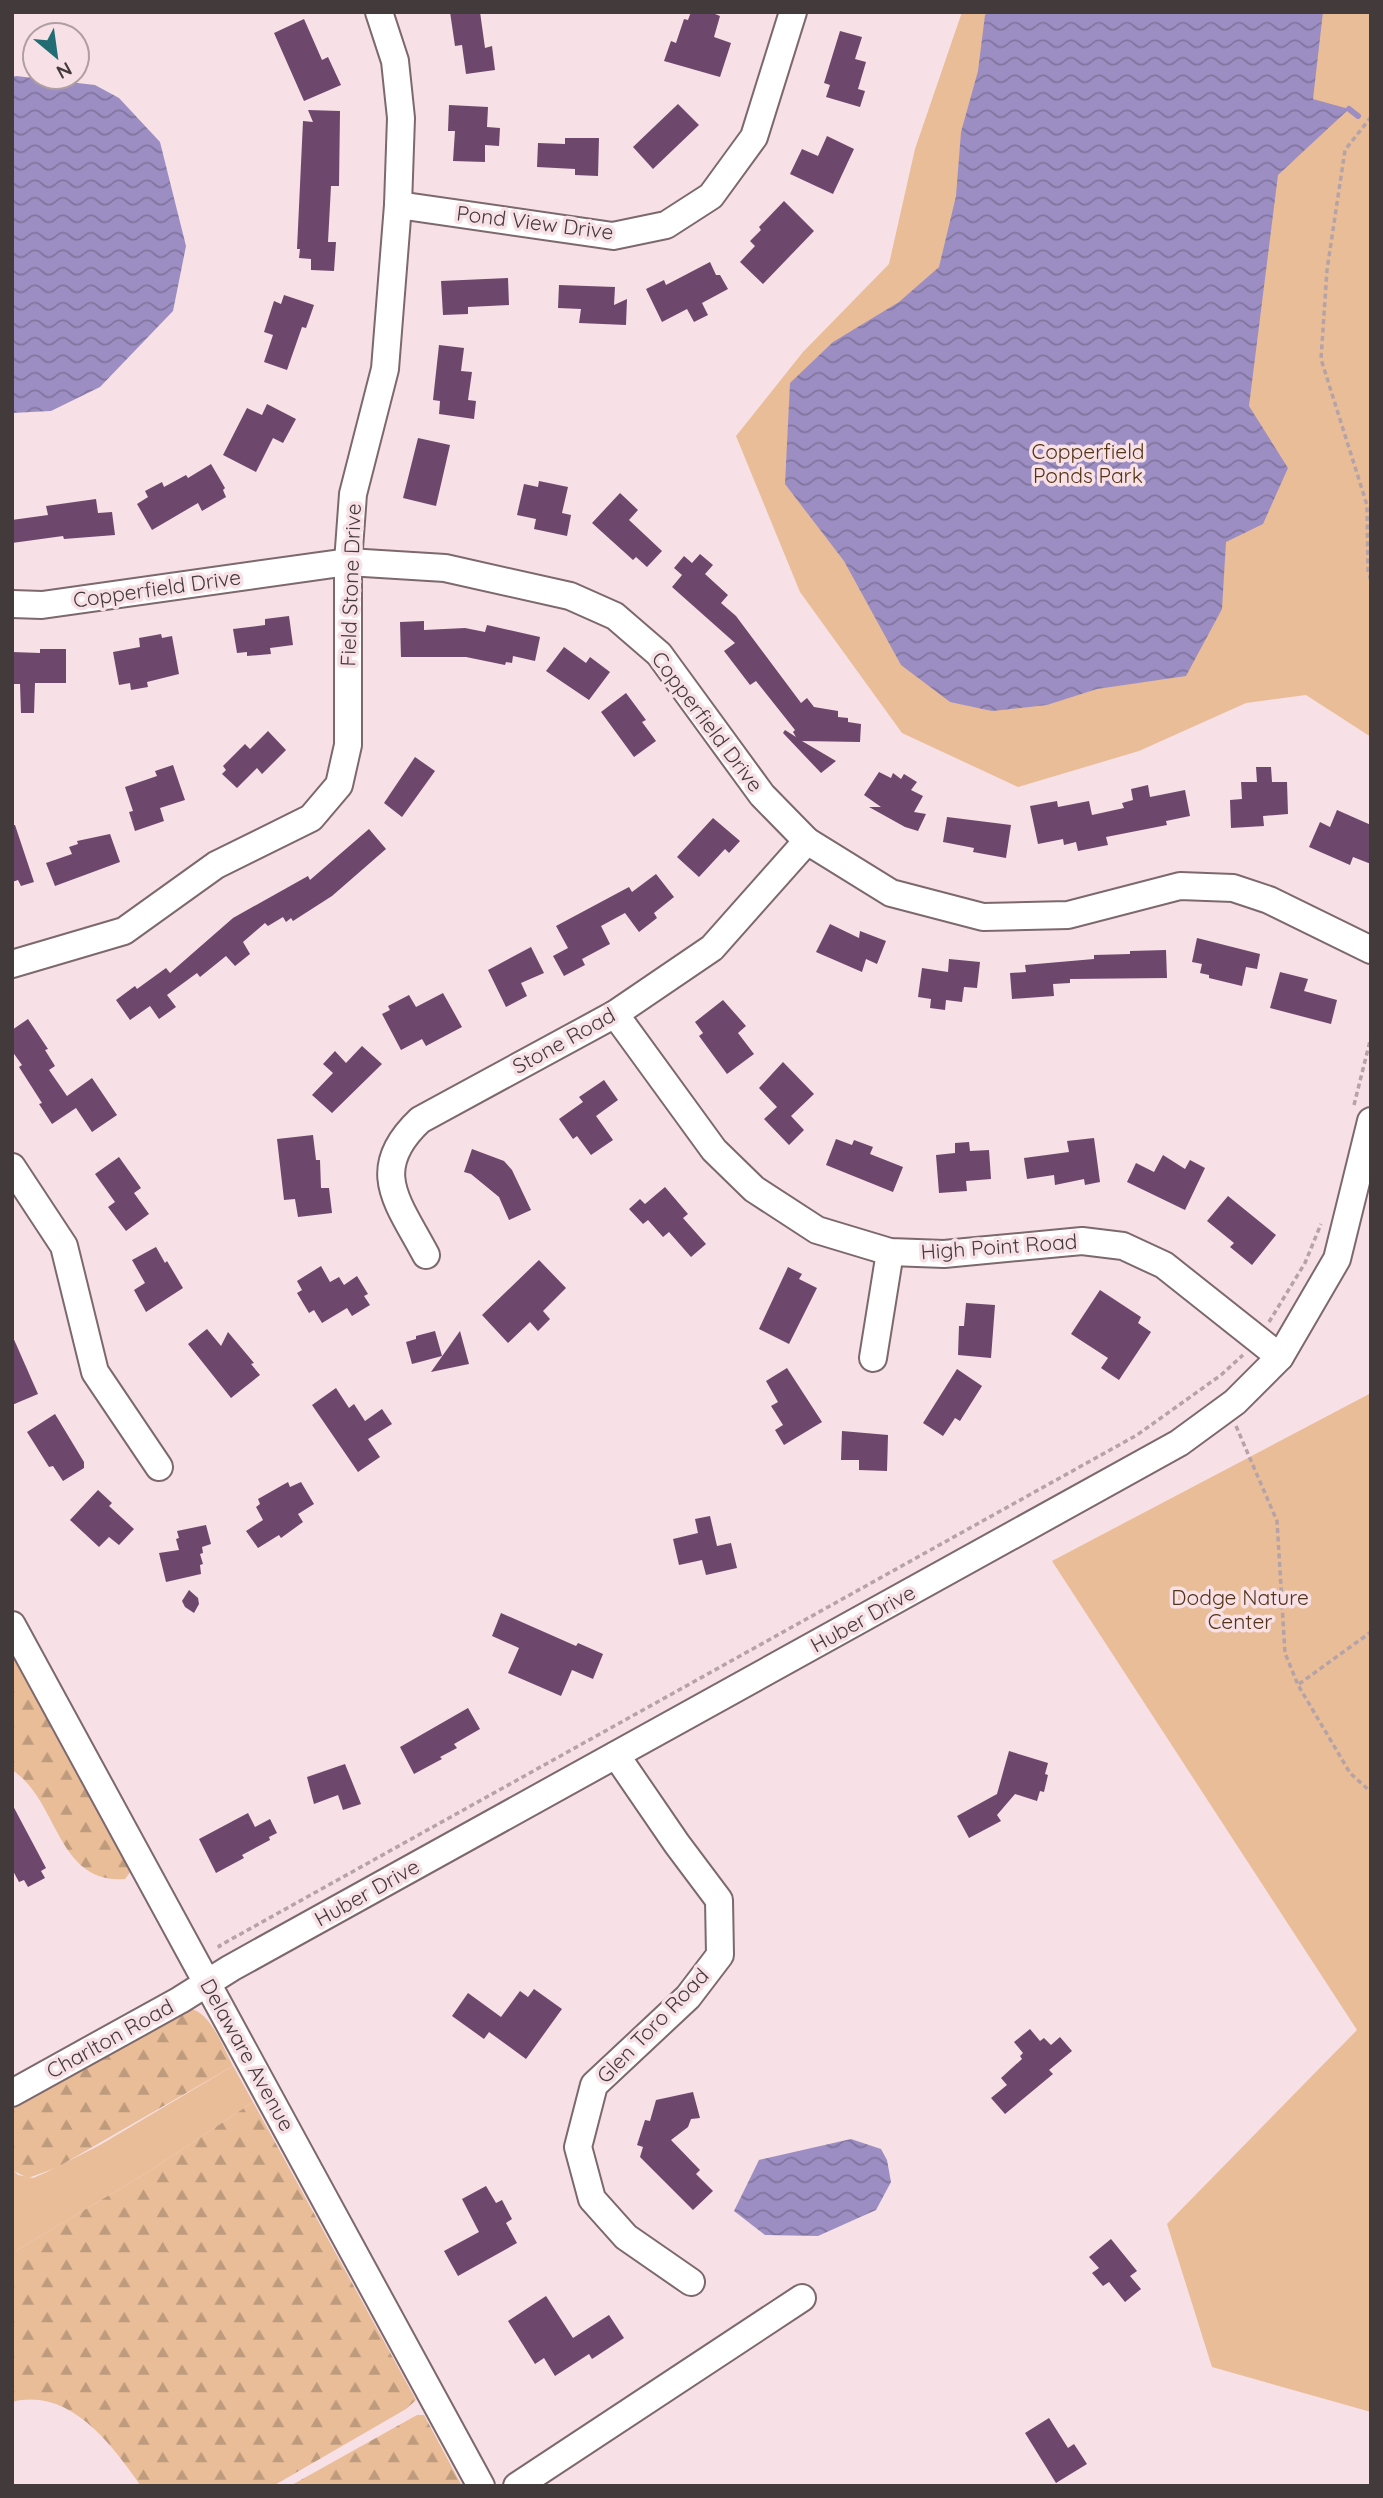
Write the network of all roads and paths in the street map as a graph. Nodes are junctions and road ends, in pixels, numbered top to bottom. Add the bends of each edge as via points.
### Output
1 (379, 12) edge
2 (793, 12) edge
3 (1371, 117) edge
4 (398, 205) junction
5 (348, 562) junction
6 (1371, 581) edge
7 (12, 604) edge
8 (807, 841) junction
9 (1371, 950) edge
10 (12, 964) edge
11 (615, 1014) junction
12 (1371, 1037) edge
13 (1366, 1121) edge
14 (12, 1167) edge
15 (1324, 1214) dead end
16 (890, 1252) junction
17 (426, 1255) dead end
18 (1258, 1340) junction
19 (1280, 1357) junction
20 (873, 1358) dead end
21 (1226, 1409) junction
22 (159, 1467) dead end
23 (12, 1625) edge
24 (1371, 1632) edge
25 (1298, 1685) junction
26 (616, 1755) junction
27 (1371, 1792) edge
28 (231, 1968) junction
29 (207, 1983) junction
30 (12, 2092) edge
31 (691, 2282) dead end
32 (802, 2298) dead end
33 (481, 2486) edge
34 (517, 2486) edge

1 - 4 street, Field Stone Drive via 398,84
2 - 4 street, Pond View Drive via 754,137 711,196 666,225 613,236
3 - 6 path via 1345,150 1327,270 1321,359 1367,505
4 - 5 street, Field Stone Drive via 385,369 353,494
5 - 7 street, Copperfield Drive via 42,605
5 - 8 street, Copperfield Drive via 444,568 570,596 615,616 659,654 762,795
5 - 10 street, Field Stone Drive via 348,745 338,785 310,818 216,865 124,931
8 - 9 street, Copperfield Drive via 891,893 983,917 1068,915 1180,886 1233,888 1269,900
8 - 11 street, Stone Road via 712,948
11 - 16 street, High Point Road via 714,1150 754,1189 817,1230
11 - 17 street, Stone Road via 420,1120 403,1136 391,1161 392,1189
12 - 13 path
13 - 19 street, Huber Drive via 1337,1259
14 - 22 street via 64,1246 95,1372
15 - 18 path via 1306,1263
16 - 18 street, High Point Road via 944,1254 1082,1241 1123,1246 1164,1265
16 - 20 street
18 - 19 street, High Point Road
18 - 28 path via 1222,1376 1137,1435 219,1946
19 - 21 street, Huber Drive
21 - 25 path via 1277,1521 1285,1653
21 - 26 street, Huber Drive via 1179,1443
23 - 29 street, Delaware Avenue
24 - 25 path
25 - 27 path via 1350,1773
26 - 28 street, Huber Drive
26 - 31 street, Glen Toro Road via 719,1900 720,1955 688,1997 594,2085 578,2147 592,2199 626,2236
28 - 29 street, Huber Drive
29 - 30 street, Charlton Road
29 - 33 street, Delaware Avenue
32 - 34 street

